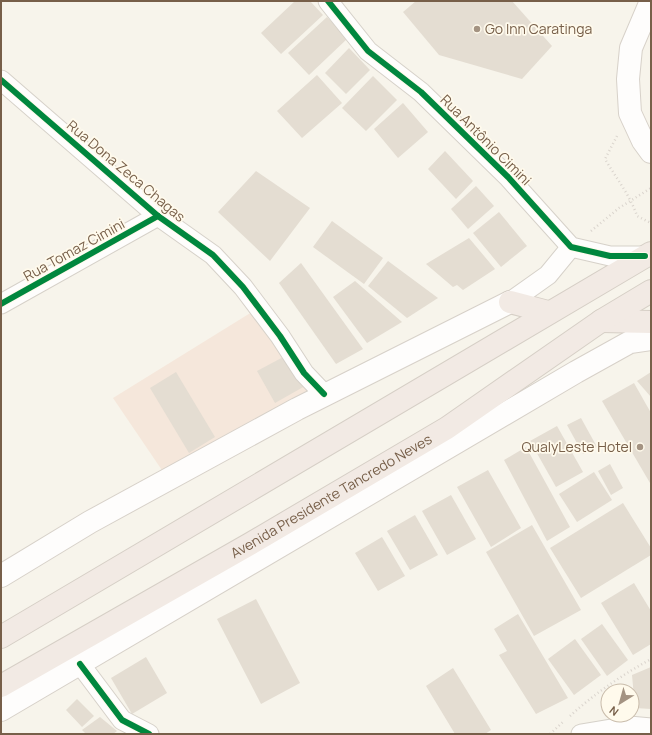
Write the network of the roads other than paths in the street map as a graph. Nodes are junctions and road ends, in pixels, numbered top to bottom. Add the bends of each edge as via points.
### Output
1 (328, 1) edge
2 (651, 1) edge
3 (1, 80) edge
4 (651, 152) edge
5 (158, 216) junction
6 (571, 247) junction
7 (648, 254) edge
8 (651, 291) edge
9 (510, 302) junction
10 (1, 304) edge
11 (548, 312) junction
12 (601, 321) junction
13 (651, 322) edge
14 (651, 339) edge
15 (324, 394) junction
16 (1, 576) edge
17 (1, 637) edge
18 (80, 664) junction
19 (1, 686) edge
20 (1, 710) edge
21 (651, 728) edge
22 (149, 734) edge
23 (581, 734) edge

1 - 6 street, Rua Antônio Cimini via 368,51 421,92 508,177
2 - 4 main road via 631,48 628,79 630,113
3 - 5 street, Rua Dona Zeca Chagas
5 - 10 street, Rua Tomaz Cimini
5 - 15 street, Rua Dona Zeca Chagas via 213,255 243,287 280,336 304,374
6 - 7 street via 610,256
6 - 9 street via 548,276
7 - 11 highway
8 - 12 highway, Avenida Presidente Tancredo Neves
9 - 11 highway
9 - 15 main road
11 - 17 highway
12 - 13 highway
12 - 19 highway, Avenida Presidente Tancredo Neves via 447,428
14 - 18 main road, Avenida Presidente Tancredo Neves via 630,342 576,372
15 - 16 main road via 90,522
18 - 20 main road, Avenida Presidente Tancredo Neves
18 - 22 street via 122,720
21 - 23 street via 630,726

